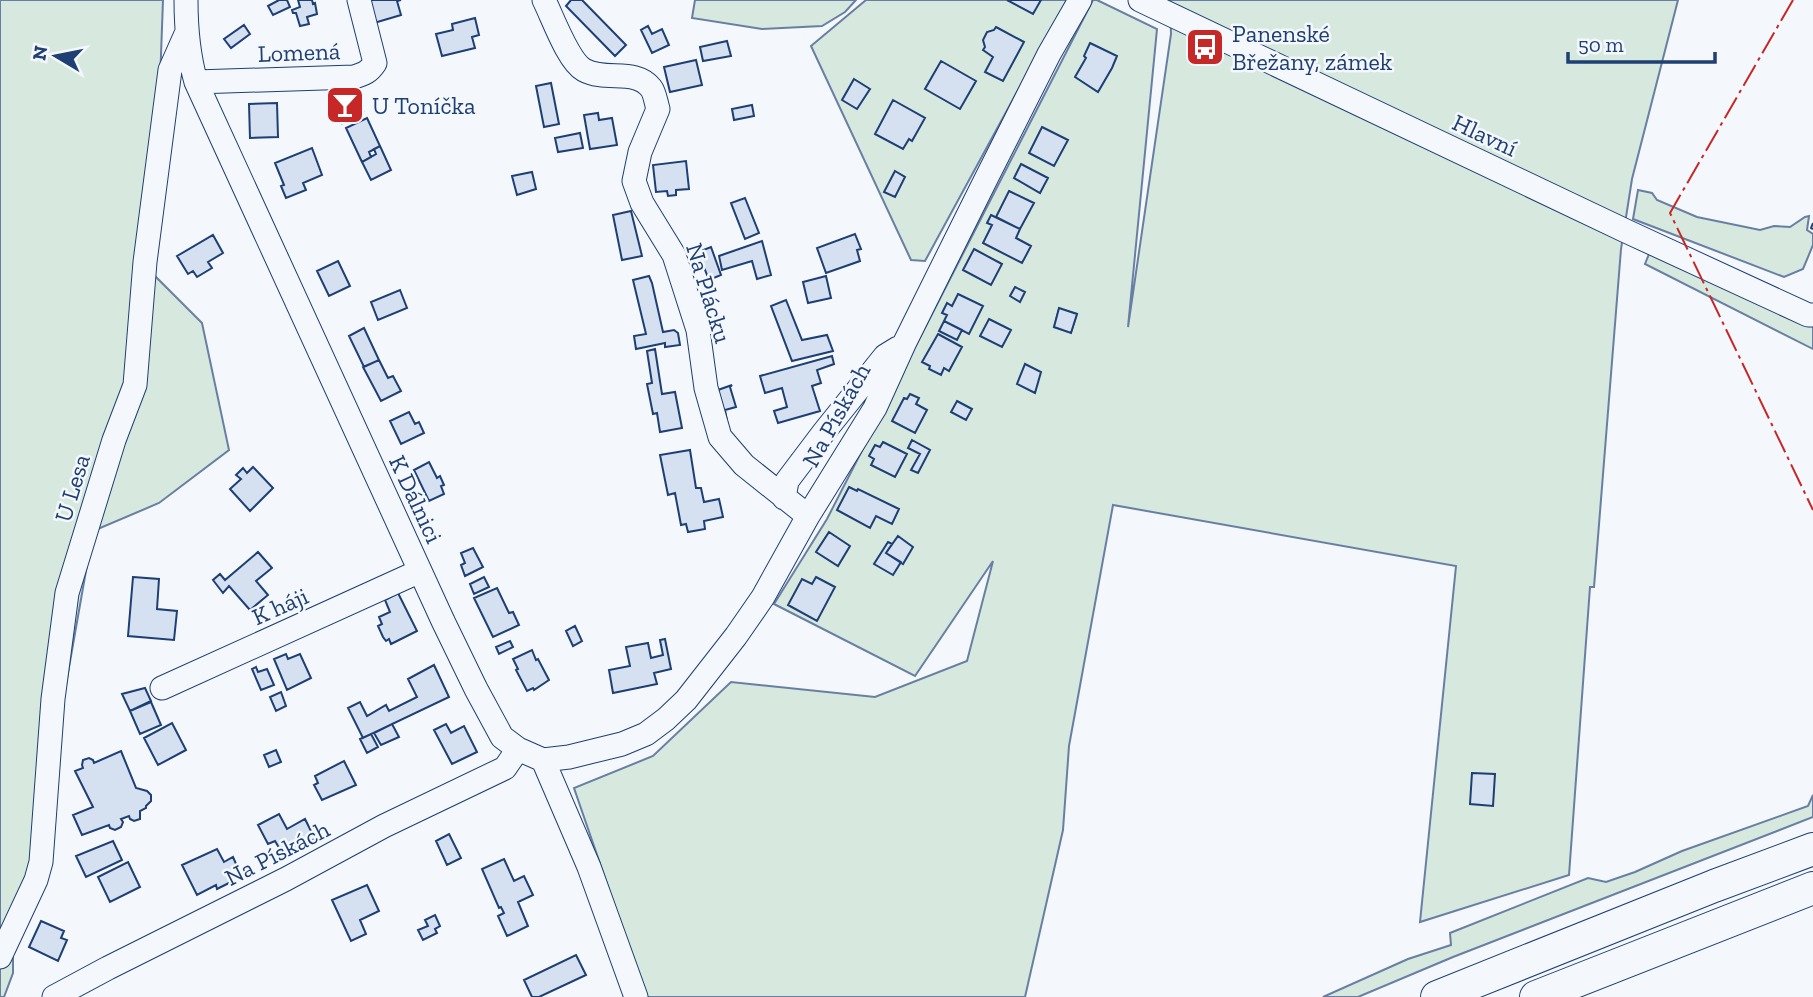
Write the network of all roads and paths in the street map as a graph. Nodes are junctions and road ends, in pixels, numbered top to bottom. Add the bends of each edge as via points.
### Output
1 (187, 0) edge
2 (359, 0) edge
3 (544, 0) edge
4 (1080, 0) edge
5 (1140, 0) edge
6 (186, 33) junction
7 (196, 82) junction
8 (1811, 310) edge
9 (904, 344) junction
10 (784, 498) junction
11 (808, 516) junction
12 (420, 571) junction
13 (162, 688) dead end
14 (519, 749) junction
15 (543, 760) junction
16 (1813, 835) edge
17 (1813, 849) edge
18 (1714, 886) junction
19 (1813, 888) edge
20 (0, 957) edge
21 (54, 997) edge
22 (636, 997) edge
23 (1437, 997) edge
24 (1536, 997) edge

1 - 6 street, K Dálnici
2 - 7 street, Lomená via 375,63 364,74
3 - 10 street, Na Plácku via 573,61 599,76 634,76 651,88 658,109 634,181 674,255 698,330 706,388 720,437 744,465
4 - 9 street, Na Pískách
5 - 8 street, Hlavní via 1628,232
6 - 7 street, K Dálnici
6 - 20 street, U Lesa via 170,70 145,262 135,385 67,593 53,699 41,862
7 - 12 street, K Dálnici
9 - 10 street via 885,356 824,432 788,481
9 - 11 street, Na Pískách via 875,408
10 - 11 street, Na Plácku
11 - 15 street, Na Pískách via 736,636 666,719 622,744
12 - 13 street, K háji
12 - 14 street, K Dálnici via 502,737
14 - 15 street, K Dálnici
14 - 21 street, Na Pískách via 505,768
15 - 22 street via 589,867
16 - 18 street
17 - 18 highway
18 - 23 highway
19 - 24 highway

